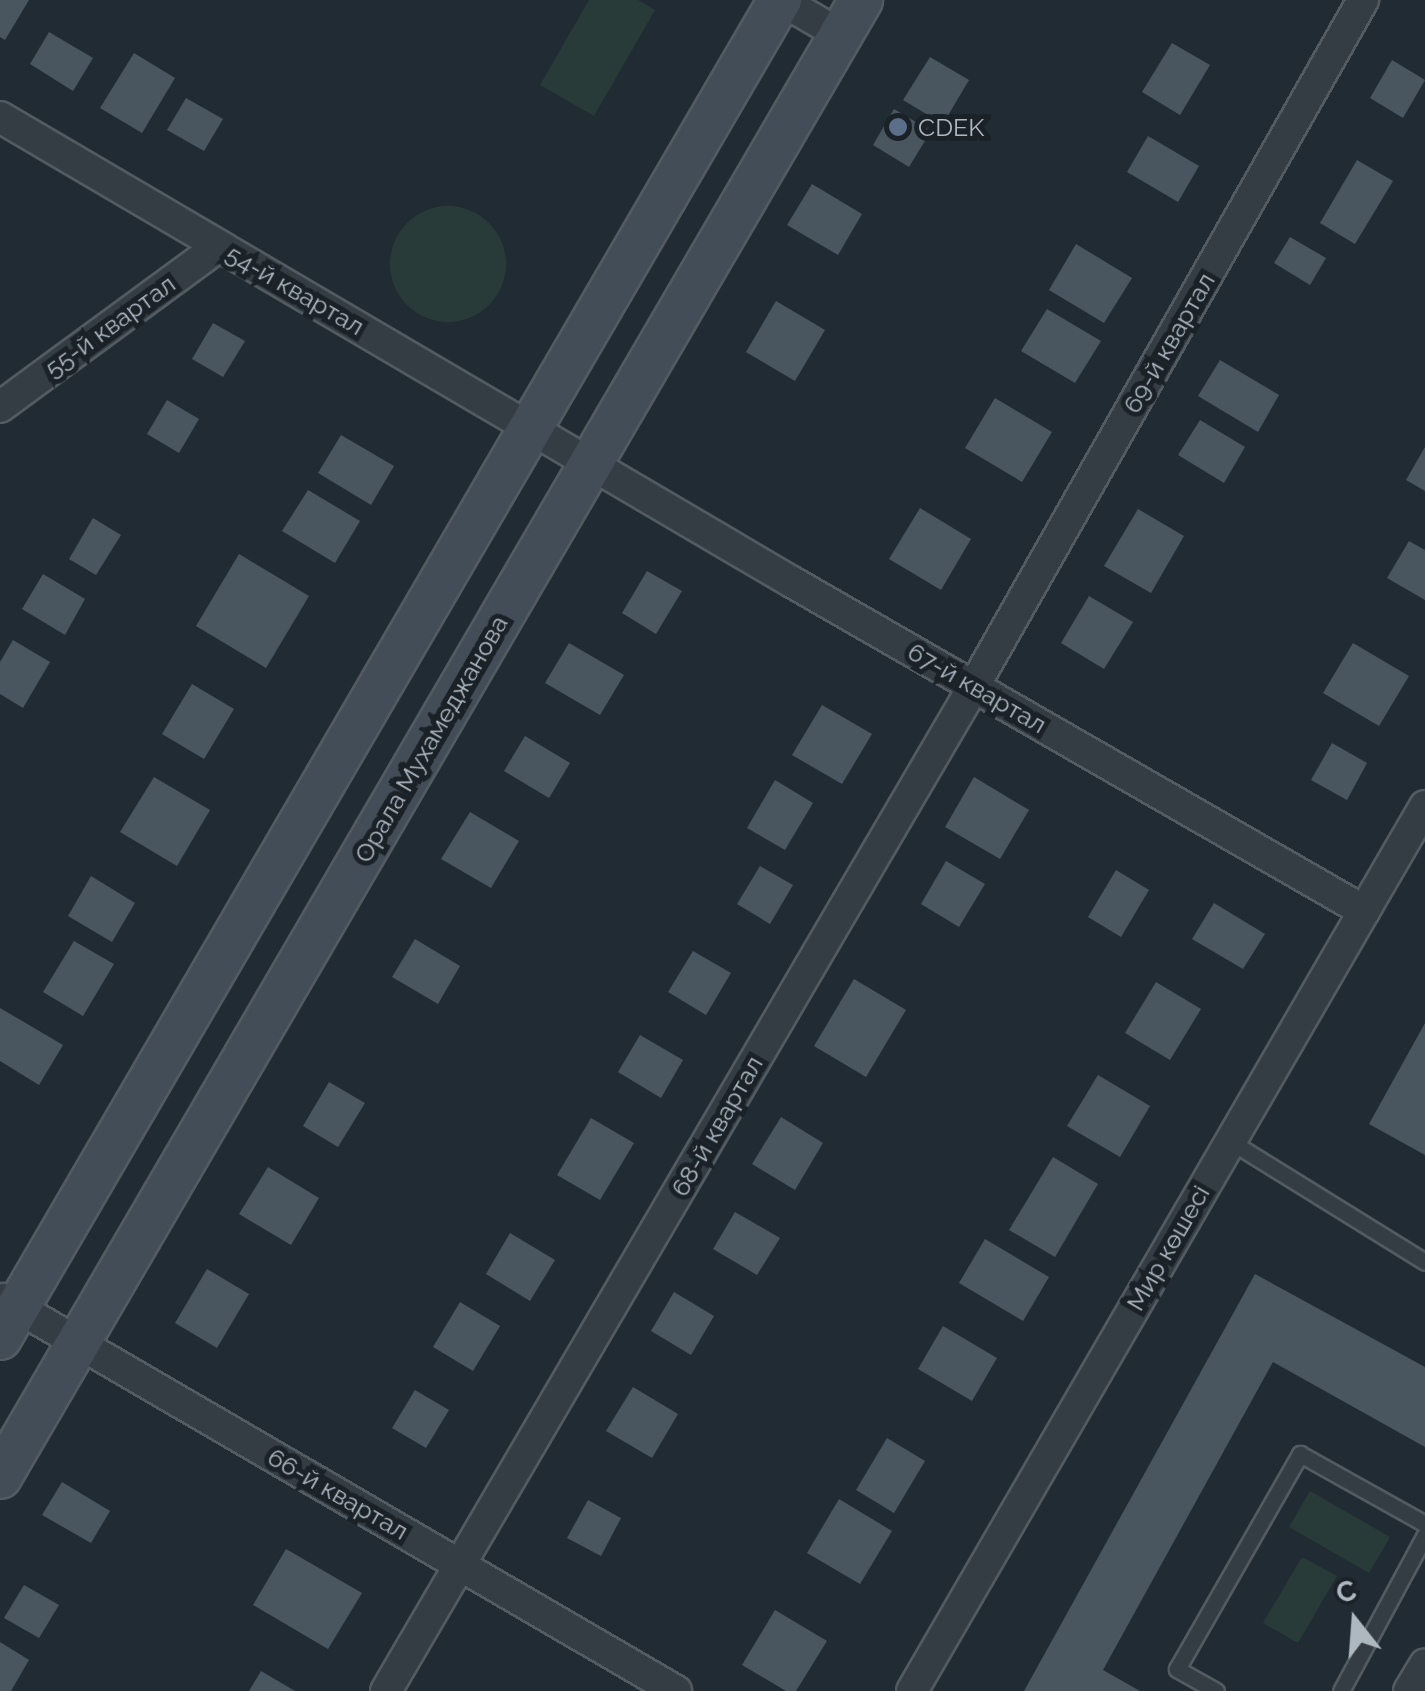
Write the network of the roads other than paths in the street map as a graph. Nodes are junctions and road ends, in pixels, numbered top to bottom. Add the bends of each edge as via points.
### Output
1 (781, 0) edge
2 (1363, 0) edge
3 (851, 17) edge
4 (0, 116) edge
5 (220, 246) junction
6 (0, 406) edge
7 (530, 428) junction
8 (591, 464) junction
9 (974, 686) junction
10 (1425, 806) edge
11 (1364, 911) junction
12 (1230, 1141) junction
13 (1425, 1262) edge
14 (6, 1314) edge
15 (78, 1343) junction
16 (0, 1477) edge
17 (1425, 1524) edge
18 (1425, 1535) edge
19 (460, 1565) junction
20 (1425, 1664) edge
21 (386, 1691) edge
22 (676, 1691) edge
23 (912, 1691) edge
24 (1216, 1691) edge
25 (1340, 1691) edge
26 (1409, 1691) edge

1 - 3 street
1 - 7 street
2 - 9 street, 69-й квартал
3 - 8 street, Орала Мухамеджанова
4 - 5 street, 54-й квартал
5 - 6 street, 55-й квартал
5 - 7 street, 54-й квартал
7 - 8 street, 54-й квартал
7 - 14 street
8 - 9 street, 67-й квартал
8 - 15 street, Орала Мухамеджанова
9 - 11 street, 67-й квартал
9 - 19 street, 68-й квартал
10 - 11 street, Мир көшесі
11 - 12 street, Мир көшесі
12 - 13 lane
12 - 23 street, Мир көшесі
14 - 15 street, 66-й квартал
15 - 16 street, Орала Мухамеджанова
15 - 19 street, 66-й квартал
17 - 24 lane via 1300,1454 1177,1670
18 - 25 lane
19 - 21 street, 68-й квартал
19 - 22 street, 66-й квартал
20 - 26 street

